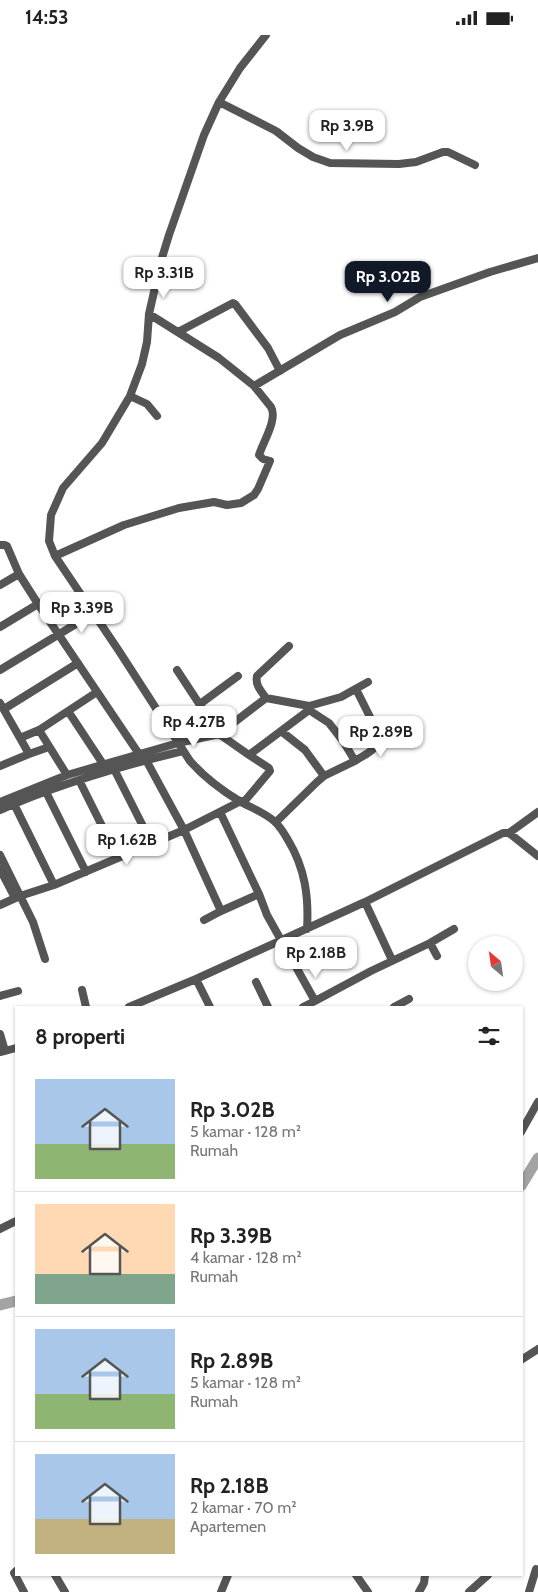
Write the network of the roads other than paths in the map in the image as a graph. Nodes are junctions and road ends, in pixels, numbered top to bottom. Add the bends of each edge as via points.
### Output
1 (266, 35) edge
2 (219, 102) junction
3 (475, 165) dead end
4 (538, 258) edge
5 (150, 314) junction
6 (178, 332) junction
7 (280, 371) junction
8 (254, 386) junction
9 (130, 396) junction
10 (157, 416) dead end
11 (0, 545) edge
12 (54, 556) junction
13 (19, 574) junction
14 (0, 585) edge
15 (38, 604) junction
16 (94, 613) junction
17 (0, 627) edge
18 (59, 635) junction
19 (289, 647) dead end
20 (78, 663) junction
21 (0, 670) edge
22 (177, 670) dead end
23 (238, 676) dead end
24 (368, 682) dead end
25 (356, 689) junction
26 (97, 692) junction
27 (266, 698) junction
28 (200, 704) junction
29 (2, 706) edge
30 (309, 708) junction
31 (68, 711) junction
32 (38, 730) junction
33 (281, 731) junction
34 (219, 734) junction
35 (20, 738) junction
36 (178, 743) junction
37 (49, 747) junction
38 (183, 751) junction
39 (29, 754) junction
40 (139, 754) junction
41 (249, 755) junction
42 (146, 760) junction
43 (355, 761) junction
44 (103, 764) junction
45 (0, 766) edge
46 (114, 769) junction
47 (67, 775) junction
48 (324, 776) junction
49 (79, 780) junction
50 (46, 792) junction
51 (0, 802) edge
52 (242, 802) junction
53 (14, 804) junction
54 (0, 811) edge
55 (220, 812) junction
56 (538, 812) edge
57 (276, 822) junction
58 (184, 831) junction
59 (509, 833) junction
60 (152, 844) junction
61 (0, 855) edge
62 (538, 856) edge
63 (118, 858) junction
64 (0, 869) edge
65 (86, 872) junction
66 (54, 885) junction
67 (259, 894) junction
68 (18, 897) junction
69 (365, 902) junction
70 (0, 905) edge
71 (221, 911) junction
72 (204, 920) dead end
73 (306, 929) junction
74 (454, 929) dead end
75 (282, 941) junction
76 (430, 943) junction
77 (437, 956) dead end
78 (44, 959) dead end
79 (392, 960) junction
80 (196, 979) junction
81 (256, 982) dead end
82 (82, 990) dead end
83 (18, 991) dead end
84 (0, 996) edge
85 (410, 999) dead end
86 (315, 1001) junction
87 (86, 1006) edge
88 (130, 1006) edge
89 (210, 1006) edge
90 (268, 1006) edge
91 (305, 1006) edge
92 (396, 1006) edge
93 (0, 1034) edge
94 (15, 1048) edge
95 (2, 1052) edge
96 (538, 1102) edge
97 (523, 1128) edge
98 (15, 1222) edge
99 (0, 1229) edge
100 (538, 1349) edge
101 (523, 1359) edge
102 (536, 1569) dead end
103 (16, 1576) edge
104 (57, 1576) edge
105 (228, 1576) edge
106 (357, 1576) edge
107 (425, 1576) edge
108 (487, 1576) edge
109 (24, 1592) edge
110 (65, 1592) edge
111 (221, 1592) edge
112 (368, 1592) edge
113 (419, 1592) edge
114 (469, 1592) edge
115 (529, 1592) edge

1 - 2 street
2 - 3 street via 276,131 312,157 330,163 399,164 416,162 443,151
2 - 5 street via 169,235
4 - 7 street via 420,297 395,312 340,335
5 - 6 street
5 - 9 street via 147,342
6 - 7 street via 233,303 268,348
6 - 8 street via 219,358
7 - 8 street
8 - 12 street via 274,415 259,455 270,461 254,495 234,505 214,502 179,508 124,525
9 - 10 street via 147,404
9 - 12 street via 102,443 64,488 51,515 49,541
11 - 13 street via 7,546
12 - 16 street
13 - 14 street
13 - 15 street
15 - 17 street
15 - 18 street
16 - 18 street
16 - 36 street
18 - 20 street
18 - 21 street
19 - 27 street via 257,676
20 - 26 street
20 - 29 street
22 - 28 street
23 - 28 street
24 - 25 street
25 - 30 street
25 - 43 street via 379,735 373,750
26 - 31 street
26 - 40 street
27 - 30 street
27 - 34 street
28 - 34 street
29 - 35 street
30 - 33 street
30 - 43 street via 329,723
31 - 32 street
31 - 44 street
32 - 35 street
32 - 37 street
33 - 41 street
33 - 48 street via 305,750
34 - 36 street
34 - 41 street
35 - 39 street
36 - 38 street
36 - 40 street
37 - 39 street
37 - 47 street
38 - 42 street
38 - 52 street via 202,775
39 - 45 street
40 - 44 street
41 - 52 street via 270,771
42 - 46 street
42 - 58 street
43 - 48 street
44 - 47 street
46 - 49 street
46 - 60 street
47 - 51 street
48 - 57 street
49 - 50 street
49 - 63 street
50 - 53 street
50 - 65 street
52 - 55 street
52 - 57 street
53 - 54 street
53 - 66 street
55 - 58 street
55 - 67 street
56 - 59 street
57 - 73 street via 296,853 304,877 308,909
58 - 60 street
58 - 71 street
59 - 62 street
59 - 69 street via 503,833
60 - 63 street
61 - 68 street
63 - 65 street
64 - 68 street
65 - 66 street
66 - 68 street
67 - 71 street
67 - 75 street
68 - 70 street
68 - 78 street via 33,922
69 - 73 street
69 - 79 street
71 - 72 street
73 - 75 street
74 - 76 street
75 - 80 street
75 - 86 street
76 - 77 street
76 - 79 street
79 - 86 street
80 - 88 street
80 - 89 street
81 - 90 street
82 - 87 street
83 - 84 street
85 - 92 street
86 - 91 street
93 - 95 street
94 - 95 street
96 - 97 street
98 - 99 street
100 - 101 street
102 - 115 street
103 - 109 street
104 - 110 street
105 - 111 street
106 - 112 street
107 - 113 street
108 - 114 street

